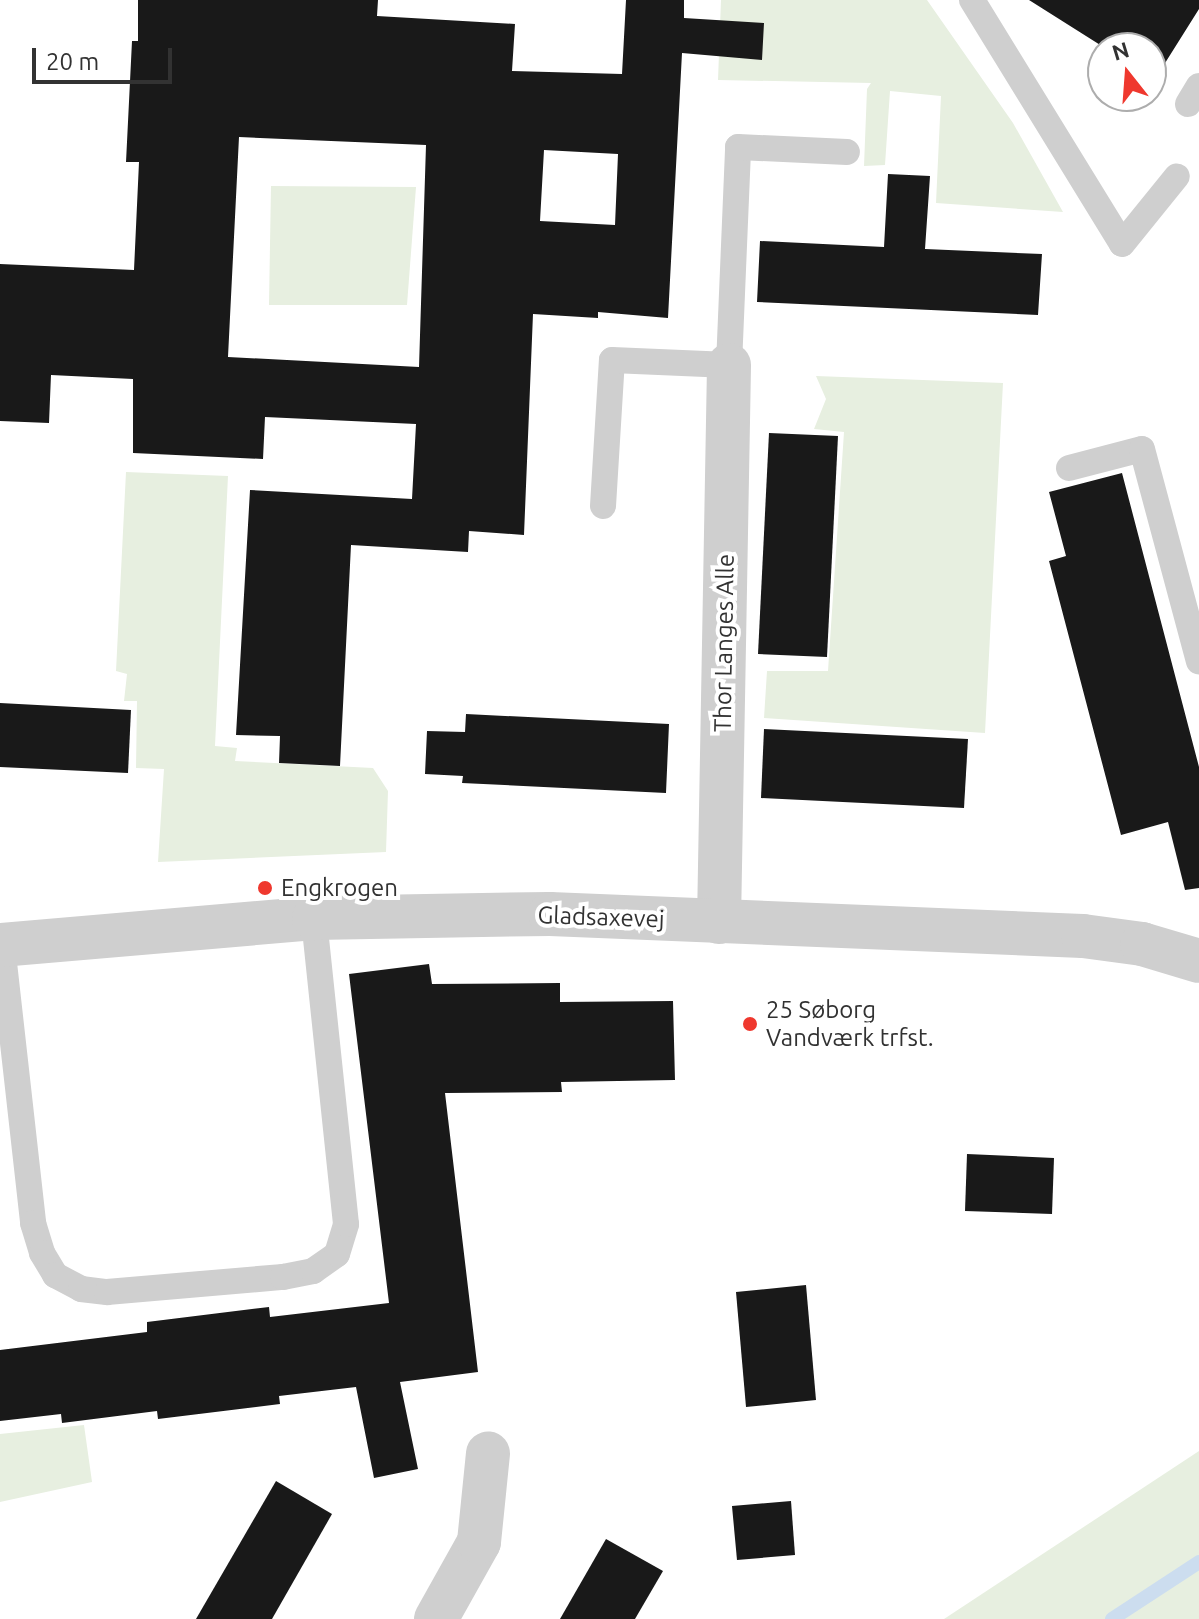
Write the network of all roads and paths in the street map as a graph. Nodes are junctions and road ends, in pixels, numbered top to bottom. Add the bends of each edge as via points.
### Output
1 (972, 0) edge
2 (847, 152) dead end
3 (1177, 176) dead end
4 (729, 365) junction
5 (1069, 468) dead end
6 (603, 506) dead end
7 (1199, 662) edge
8 (314, 918) junction
9 (719, 922) junction
10 (1, 945) edge
11 (1199, 961) edge
12 (488, 1453) dead end
13 (436, 1619) edge

1 - 3 lane via 1122,244
2 - 4 lane via 738,147
4 - 6 lane via 612,360
4 - 9 street, Thor Langes Alle
5 - 7 lane via 1142,449
8 - 9 street, Gladsaxevej via 550,914
8 - 10 street, Gladsaxevej
8 - 10 lane via 346,1224 337,1254 313,1271 283,1277 122,1291 81,1289 55,1275 42,1253 33,1223
9 - 11 street, Gladsaxevej via 1083,936 1142,944
12 - 13 street via 479,1542

